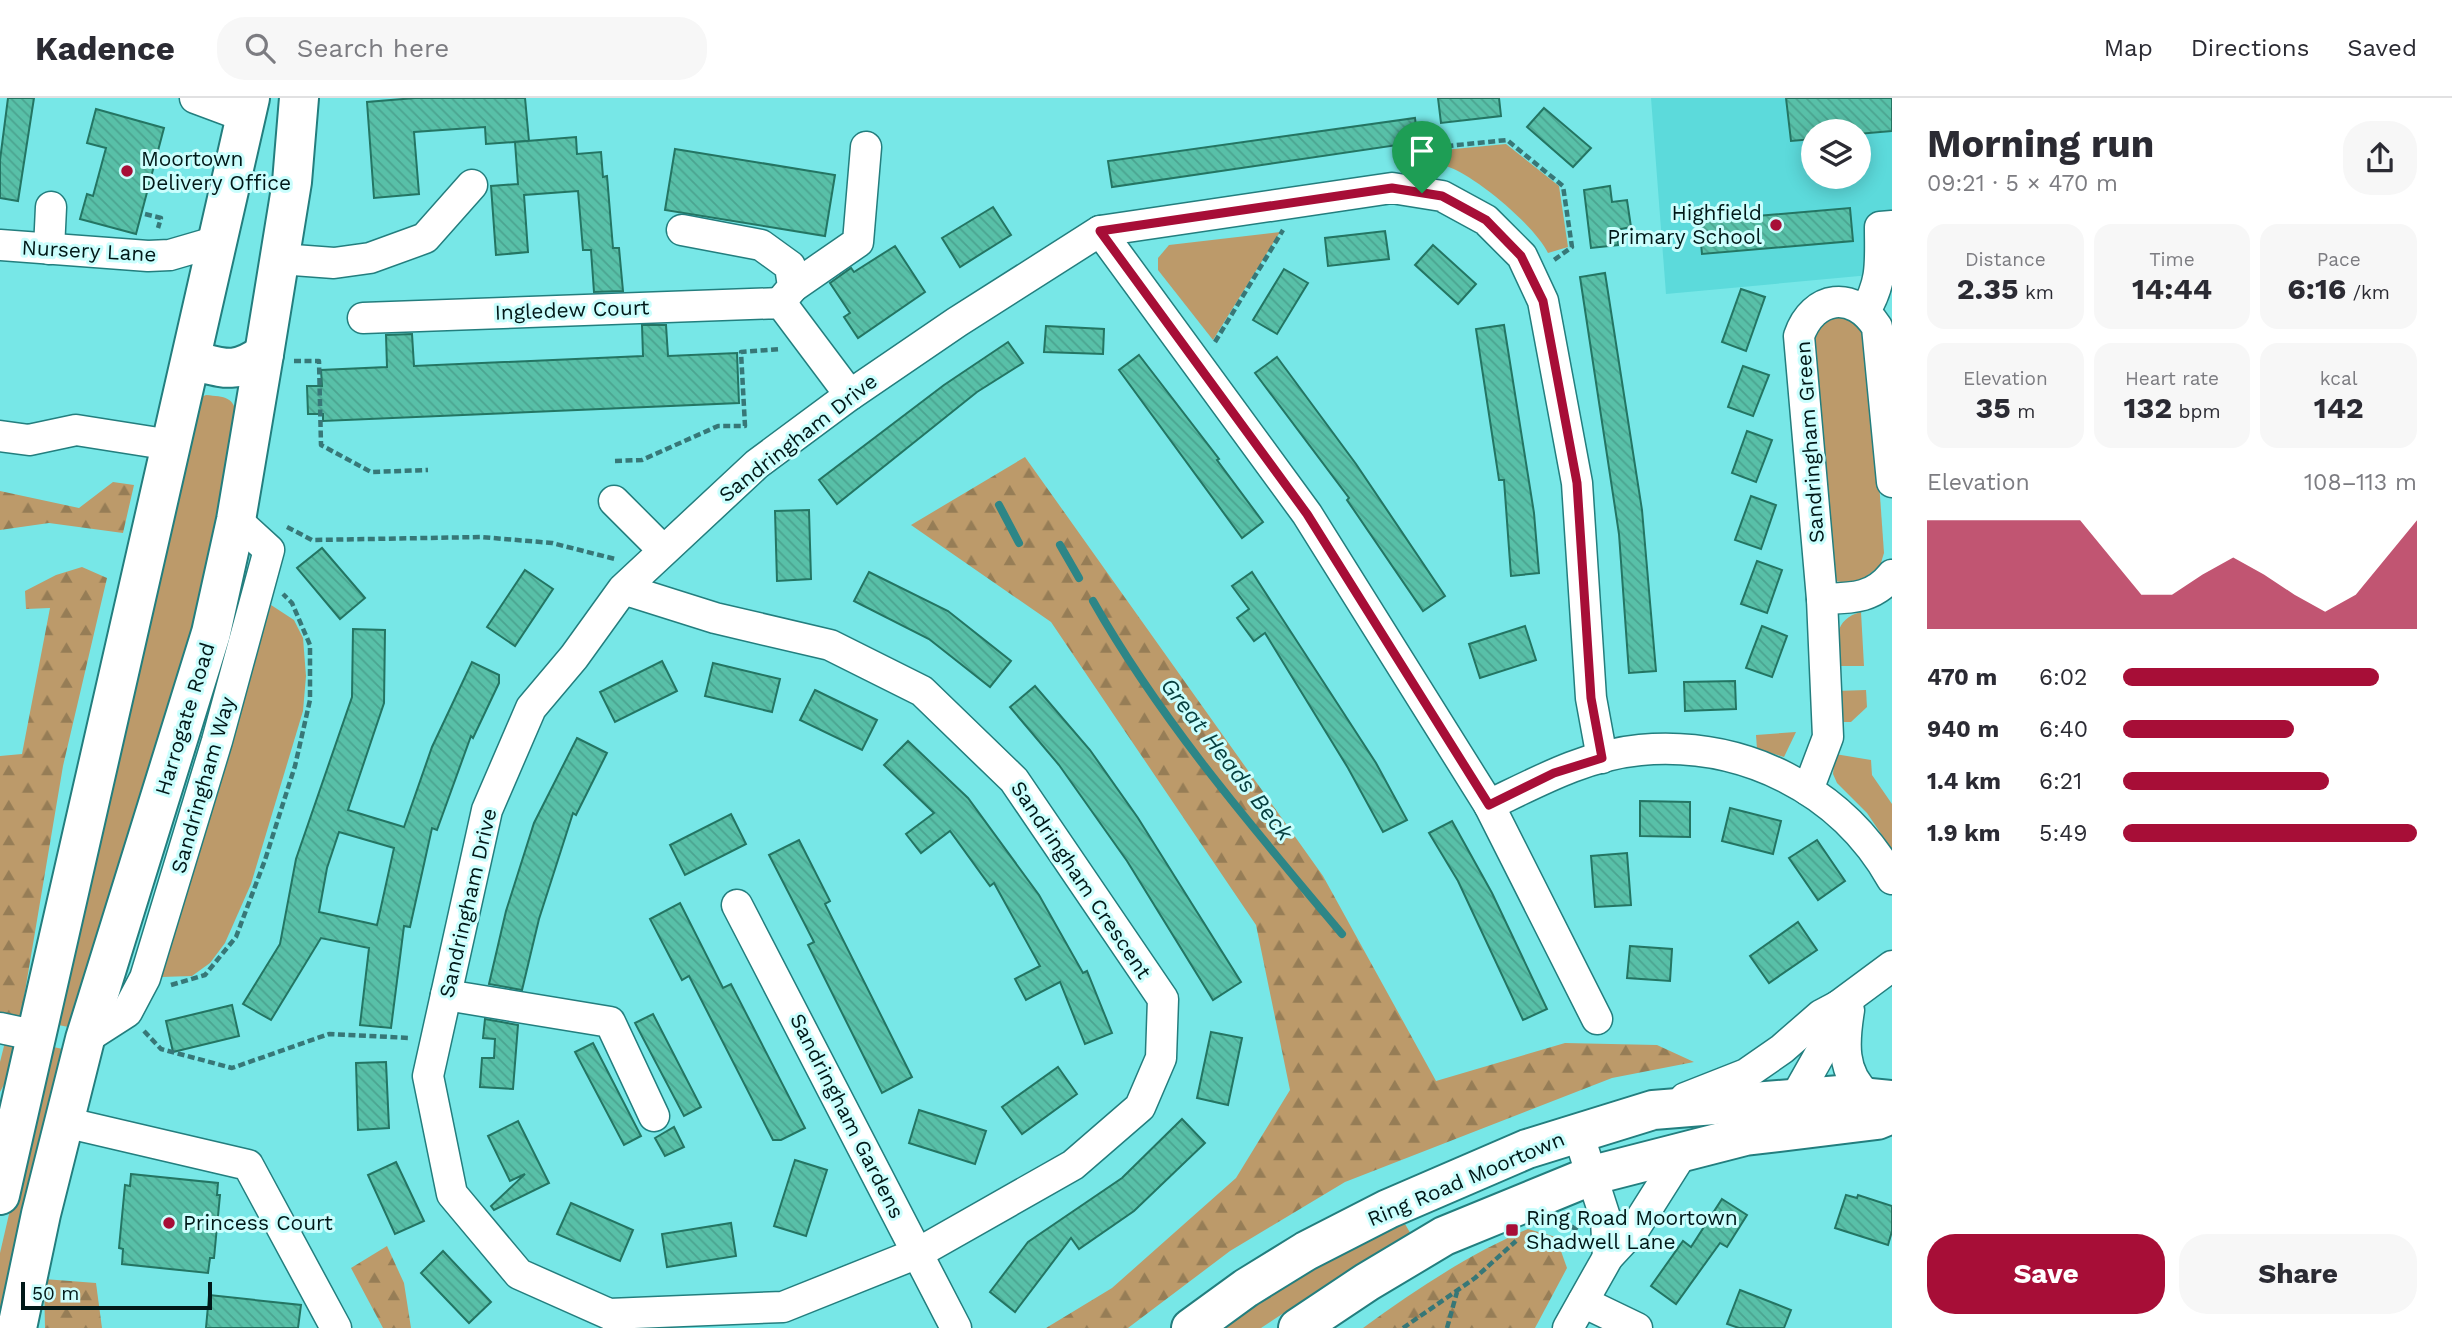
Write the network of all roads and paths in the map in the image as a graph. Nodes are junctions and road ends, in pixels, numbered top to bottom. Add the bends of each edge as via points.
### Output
1 (195, 98) edge
2 (248, 108) edge
3 (298, 112) edge
4 (866, 147) dead end
5 (472, 185) dead end
6 (1422, 193) junction
7 (1301, 201) junction
8 (227, 202) junction
9 (51, 207) dead end
10 (1892, 226) edge
11 (682, 230) dead end
12 (1100, 231) junction
13 (218, 241) junction
14 (0, 246) edge
15 (49, 249) junction
16 (280, 259) junction
17 (1532, 277) junction
18 (787, 295) junction
19 (1865, 311) junction
20 (363, 318) dead end
21 (814, 347) junction
22 (281, 358) junction
23 (191, 360) junction
24 (1200, 367) junction
25 (850, 395) junction
26 (0, 436) edge
27 (171, 445) junction
28 (615, 461) dead end
29 (428, 470) dead end
30 (1892, 482) edge
31 (614, 501) dead end
32 (236, 520) junction
33 (282, 524) dead end
34 (663, 550) junction
35 (263, 574) junction
36 (1892, 575) edge
37 (631, 582) junction
38 (1822, 599) junction
39 (1602, 758) junction
40 (1808, 790) junction
41 (1489, 805) junction
42 (1892, 879) edge
43 (737, 905) dead end
44 (1892, 966) edge
45 (141, 986) junction
46 (446, 995) junction
47 (1846, 1000) junction
48 (127, 1012) junction
49 (1597, 1019) dead end
50 (0, 1028) edge
51 (38, 1036) junction
52 (85, 1039) junction
53 (436, 1039) junction
54 (1884, 1103) edge
55 (1653, 1110) junction
56 (1784, 1115) junction
57 (654, 1116) dead end
58 (64, 1122) junction
59 (1578, 1133) junction
60 (1683, 1152) junction
61 (1593, 1175) junction
62 (0, 1195) edge
63 (1516, 1205) junction
64 (1560, 1218) dead end
65 (1580, 1233) dead end
66 (918, 1253) junction
67 (1608, 1256) junction
68 (1457, 1290) junction
69 (1583, 1302) junction
70 (17, 1328) edge
71 (336, 1328) edge
72 (956, 1328) edge
73 (1191, 1328) edge
74 (1298, 1328) edge
75 (1404, 1328) edge
76 (1447, 1328) edge
77 (1568, 1328) edge
78 (1637, 1328) edge

1 - 2 street
2 - 8 highway
3 - 8 highway via 261,129 246,181
3 - 16 highway, Harrogate Road
4 - 18 street via 858,242
5 - 16 street via 425,239 370,258
6 - 7 street, Sandringham Drive via 1392,188
6 - 17 street, Sandringham Drive via 1442,196 1486,220 1521,256
6 - 17 path via 1438,147 1507,139 1563,186 1572,247
7 - 12 street, Sandringham Drive
7 - 24 path
8 - 13 highway
9 - 15 street
10 - 19 street via 1880,228 1877,292
11 - 18 street via 761,245 790,266
12 - 24 street
12 - 25 street, Sandringham Drive
13 - 15 street, Nursery Lane via 170,255
13 - 23 highway
14 - 15 street, Nursery Lane
16 - 22 highway, Harrogate Road
17 - 39 street, Sandringham Drive via 1543,301 1577,483 1591,698
18 - 20 street, Ingledew Court
18 - 21 street
19 - 30 street via 1877,327
19 - 38 street, Sandringham Green via 1847,302 1822,306 1811,313 1799,336
21 - 25 street
21 - 28 path via 741,352 745,426 718,426 642,460
22 - 23 highway via 244,368
22 - 29 path via 319,361 321,445 371,472
22 - 32 highway, Harrogate Road
23 - 27 highway
24 - 41 street via 1307,514
25 - 34 street, Sandringham Drive via 757,464
26 - 27 street via 29,440 76,430
27 - 51 highway
31 - 34 street
32 - 35 street, Sandringham Way via 269,550
32 - 52 highway, Harrogate Road via 211,633
33 - 37 path via 312,540 481,537 552,543 625,563
34 - 37 street, Sandringham Drive
35 - 45 street, Sandringham Way
35 - 45 path via 292,603 310,645 310,700 295,766 236,937 205,975 168,986
36 - 38 street via 1868,595
37 - 46 street, Sandringham Drive via 531,708 487,810
37 - 66 street, Sandringham Crescent via 715,618 830,645 922,691 1014,780 1163,999 1161,1058 1140,1107 1073,1165
38 - 40 street, Sandringham Green via 1828,737
39 - 40 street via 1639,750 1726,756 1768,769
39 - 41 street via 1554,773
40 - 42 street via 1842,814 1874,847
41 - 49 street
43 - 66 street, Sandringham Gardens
44 - 47 street
45 - 48 street, Sandringham Way
46 - 53 street, Sandringham Drive
46 - 57 street via 610,1022
47 - 54 street via 1844,1047 1854,1085
47 - 55 street via 1746,1074
47 - 56 street
48 - 52 street, Sandringham Way
48 - 53 path via 162,1049 232,1068 329,1034
50 - 51 street
51 - 62 highway
52 - 58 highway, Harrogate Road
53 - 66 street, Sandringham Drive via 428,1076 452,1194 519,1274 608,1314 783,1307
54 - 56 highway, Ring Road Moortown
55 - 56 highway, Ring Road Moortown
55 - 59 highway, Ring Road Moortown
56 - 60 highway, Ring Road Moortown
58 - 70 highway, Harrogate Road
58 - 71 street via 248,1165
59 - 61 street
59 - 73 highway, Ring Road Moortown via 1527,1149 1388,1209 1306,1251
60 - 61 highway, Ring Road Moortown
60 - 67 street via 1636,1228
61 - 63 highway, Ring Road Moortown
61 - 67 street via 1606,1220
63 - 68 path via 1516,1242
63 - 74 highway, Ring Road Moortown via 1444,1236
64 - 65 path
66 - 72 street, Sandringham Gardens
67 - 69 street
68 - 75 path
68 - 76 path
69 - 77 street
69 - 78 street

